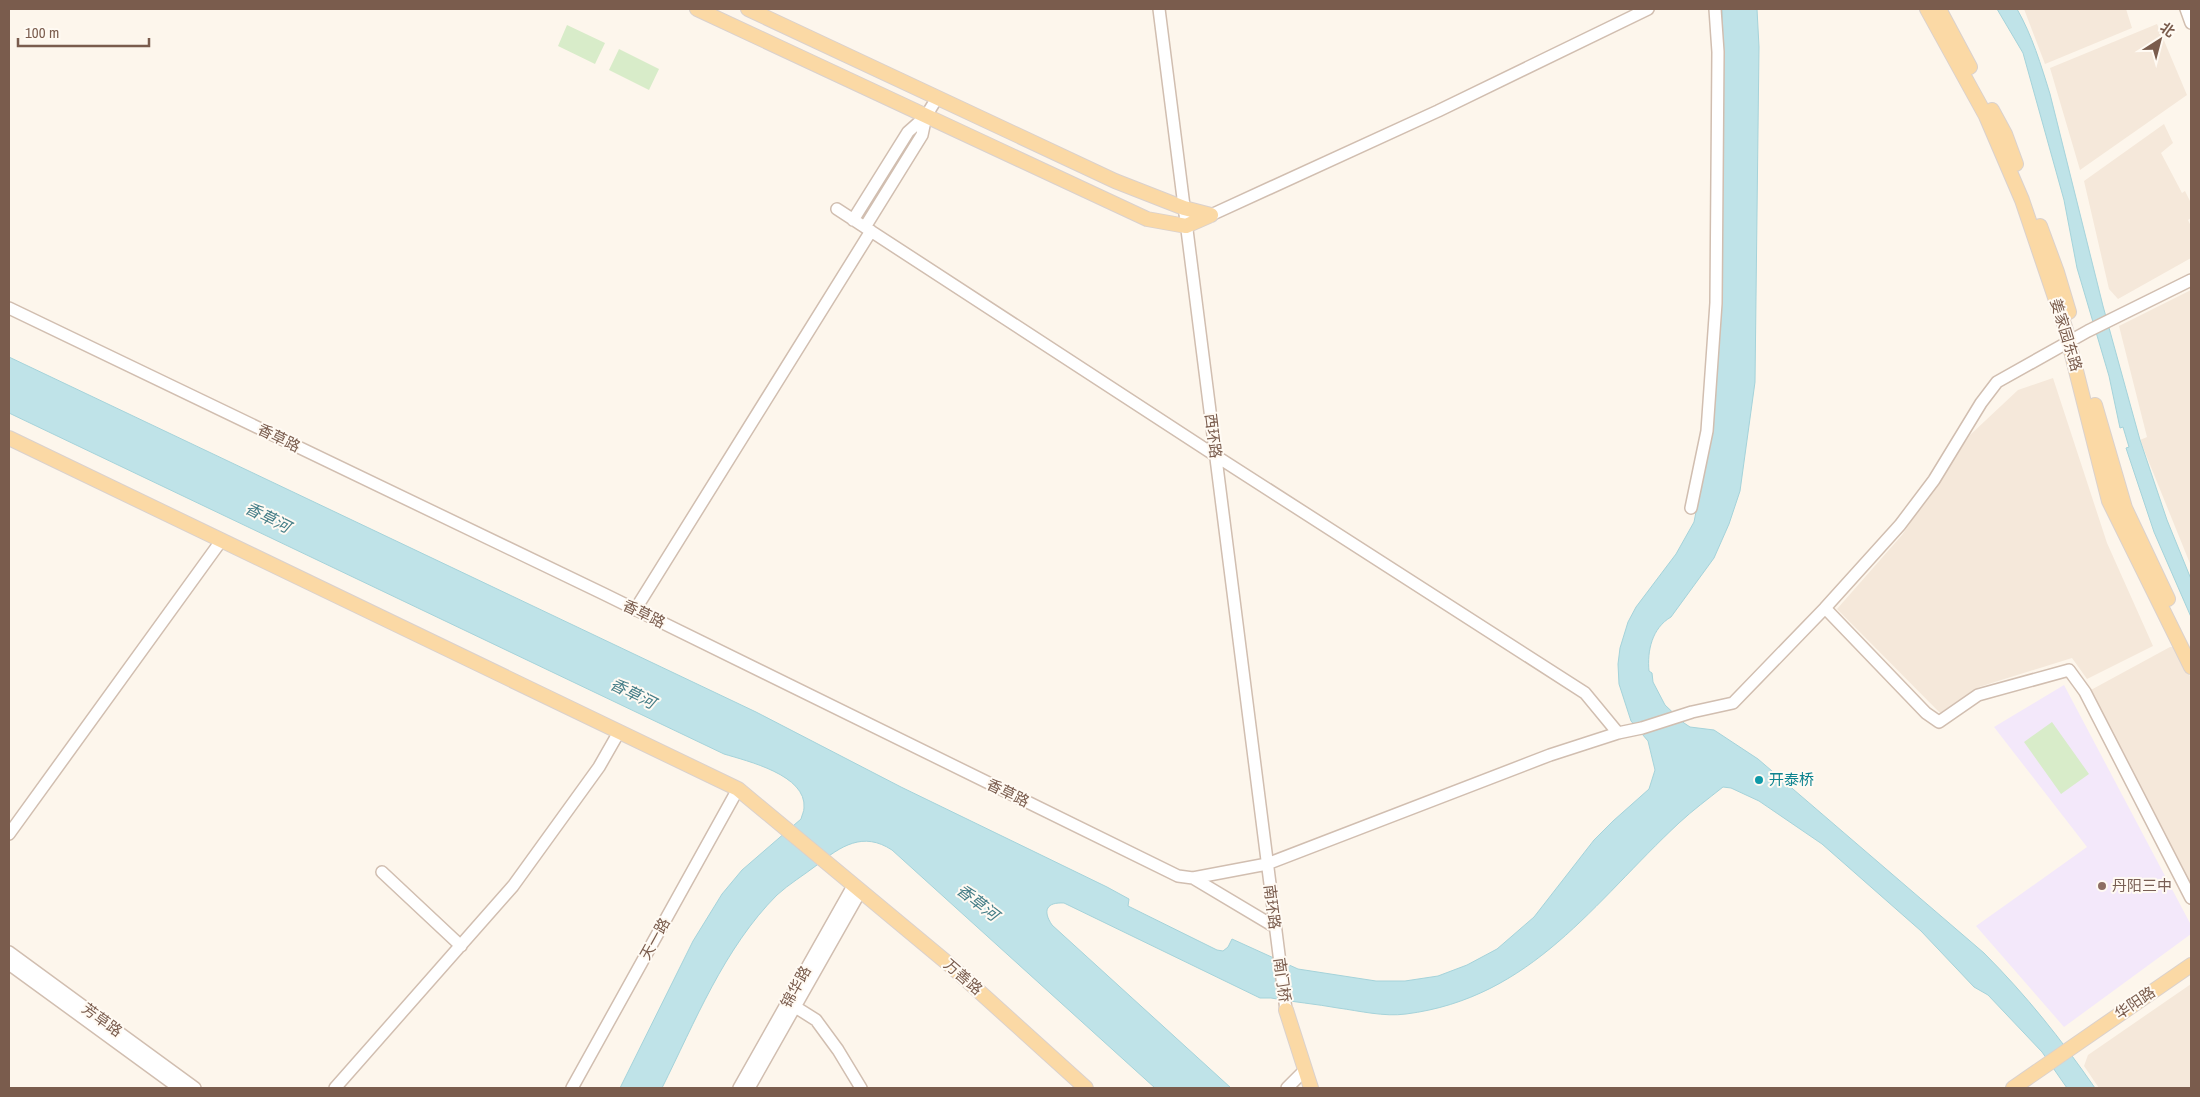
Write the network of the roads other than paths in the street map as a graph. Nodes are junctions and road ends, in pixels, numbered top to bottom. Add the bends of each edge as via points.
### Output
1 (697, 9) edge
2 (748, 9) edge
3 (1159, 9) edge
4 (1648, 9) edge
5 (1715, 9) edge
6 (1926, 9) edge
7 (1939, 9) edge
8 (2186, 9) edge
9 (2191, 23) edge
10 (937, 98) junction
11 (926, 116) junction
12 (1184, 208) junction
13 (836, 209) dead end
14 (1211, 215) junction
15 (853, 220) junction
16 (1186, 226) junction
17 (868, 229) junction
18 (2191, 280) edge
19 (9, 308) edge
20 (2078, 337) junction
21 (9, 438) edge
22 (1216, 456) junction
23 (1691, 508) dead end
24 (221, 540) junction
25 (1825, 608) junction
26 (635, 610) junction
27 (2191, 647) edge
28 (2191, 667) edge
29 (618, 732) junction
30 (1618, 733) junction
31 (738, 789) junction
32 (9, 834) edge
33 (1267, 864) junction
34 (382, 872) dead end
35 (1192, 878) junction
36 (856, 889) junction
37 (2191, 898) edge
38 (1275, 927) junction
39 (461, 946) junction
40 (1278, 950) joint
41 (9, 952) edge
42 (9, 964) edge
43 (2191, 965) edge
44 (2191, 976) edge
45 (791, 1005) junction
46 (1286, 1010) joint
47 (2082, 1044) junction
48 (1304, 1071) junction
49 (2042, 1072) junction
50 (179, 1088) edge
51 (195, 1088) edge
52 (335, 1088) edge
53 (572, 1088) edge
54 (739, 1088) edge
55 (749, 1088) edge
56 (861, 1088) edge
57 (1086, 1088) edge
58 (1287, 1088) edge
59 (1311, 1088) edge
60 (2013, 1088) edge
61 (2024, 1088) edge

1 - 11 main road
2 - 10 main road
3 - 12 street, 西环路
4 - 14 street
5 - 23 street via 1718,52 1716,303 1707,431
6 - 20 main road, 姜家园东路 via 1986,116
7 - 20 main road, 姜家园东路 via 2005,134
8 - 9 street
10 - 11 street
10 - 12 main road via 1115,181
11 - 15 street via 908,132
11 - 16 main road via 1147,219
11 - 17 street via 922,135
12 - 14 main road
12 - 16 street, 西环路
13 - 15 street
14 - 16 main road
15 - 17 street
16 - 22 street, 西环路
17 - 22 street
17 - 26 street
18 - 20 street
19 - 26 street, 香草路
20 - 25 street via 1997,382 1934,480 1900,525
20 - 27 main road, 姜家园东路 via 2124,508
20 - 28 main road, 姜家园东路 via 2110,501
21 - 24 main road, 万善路
22 - 30 street via 1585,693
22 - 33 street, 西环路
24 - 29 main road, 万善路
24 - 32 street
25 - 30 street via 1733,703
25 - 37 street via 1938,722 1978,695 2069,670 2085,692
26 - 35 street, 香草路 via 1178,876
29 - 31 main road, 万善路
29 - 39 street via 593,775 513,886
30 - 33 street via 1550,755
31 - 36 main road, 万善路
31 - 53 street, 天一路
33 - 35 street
33 - 38 street, 南环路
34 - 39 street
35 - 38 street, 香草路
36 - 45 street, 锦华路
36 - 57 main road, 万善路 via 951,966
38 - 40 street, 南环路
39 - 52 street
40 - 46 street, 南门桥
41 - 51 street, 芳草路
42 - 50 street, 芳草路
43 - 47 main road, 华阳路
44 - 47 main road, 华阳路
45 - 54 street, 锦华路
45 - 55 street, 锦华路
45 - 56 street via 816,1020
46 - 48 main road
47 - 49 main road
48 - 58 street
48 - 59 main road
49 - 60 main road
49 - 61 main road

